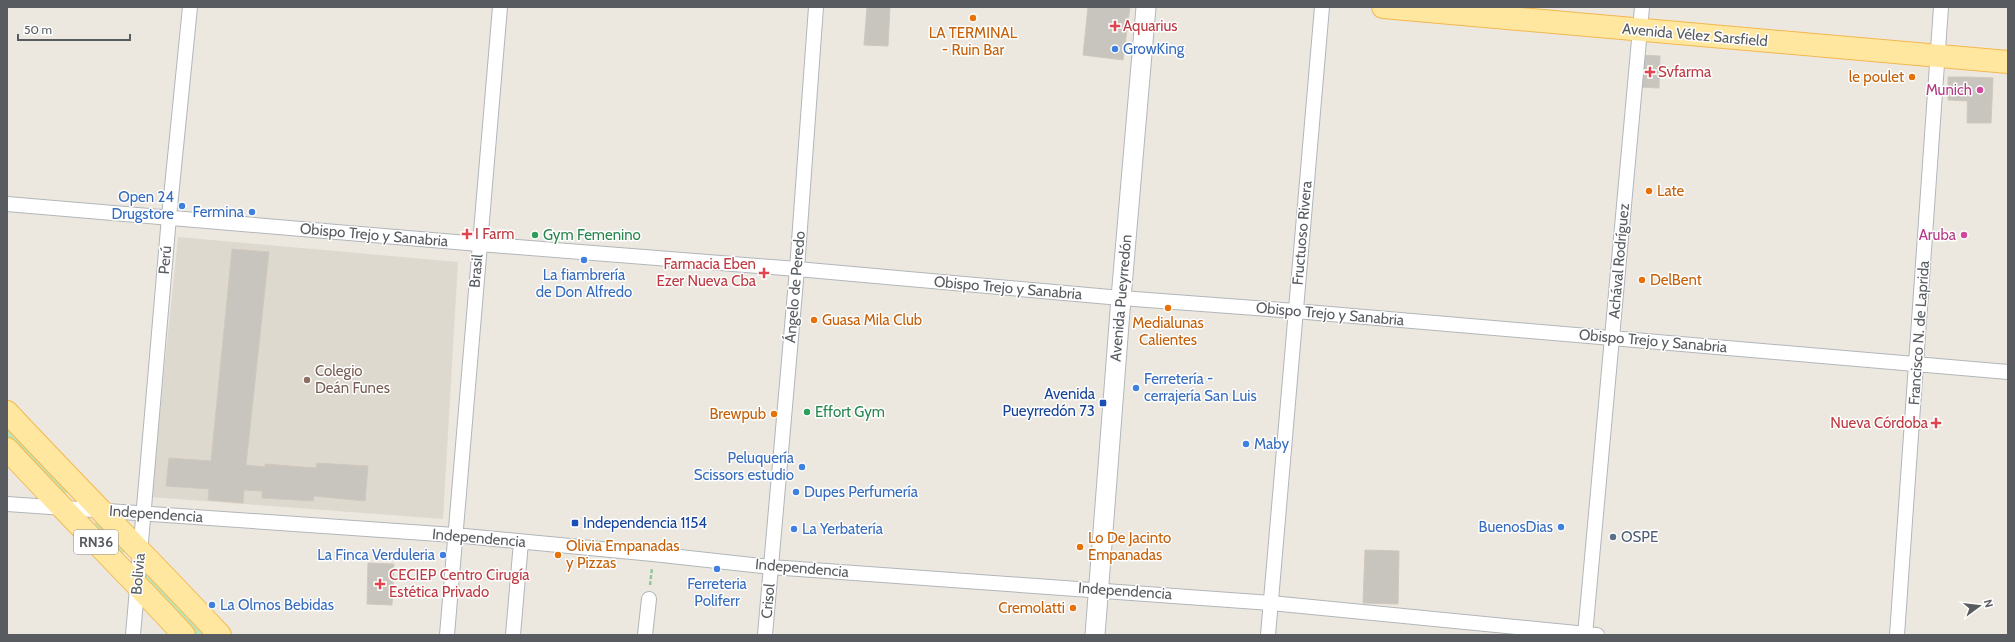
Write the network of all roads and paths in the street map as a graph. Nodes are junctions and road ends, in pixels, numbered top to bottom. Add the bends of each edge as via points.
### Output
1 (190, 7) edge
2 (500, 7) edge
3 (816, 7) edge
4 (1146, 7) edge
5 (1322, 7) edge
6 (1383, 7) edge
7 (1642, 7) edge
8 (1941, 7) edge
9 (1640, 30) junction
10 (1937, 57) junction
11 (2008, 62) edge
12 (7, 204) edge
13 (169, 217) junction
14 (479, 244) junction
15 (797, 269) junction
16 (1121, 298) junction
17 (1294, 311) junction
18 (1612, 337) junction
19 (1917, 364) junction
20 (2008, 372) edge
21 (7, 412) edge
22 (7, 449) edge
23 (7, 504) edge
24 (62, 508) junction
25 (99, 510) junction
26 (144, 513) junction
27 (454, 535) junction
28 (521, 542) junction
29 (140, 550) junction
30 (653, 554) junction
31 (771, 567) junction
32 (138, 584) junction
33 (1098, 589) junction
34 (649, 599) joint
35 (1270, 603) junction
36 (133, 635) edge
37 (184, 635) edge
38 (220, 635) edge
39 (447, 635) edge
40 (513, 635) edge
41 (645, 635) edge
42 (765, 635) edge
43 (1095, 635) edge
44 (1268, 635) edge
45 (1589, 635) edge
46 (1897, 635) edge

1 - 13 street, Perú
2 - 14 street, Brasil
3 - 15 street, Ángelo de Peredo
4 - 16 main road, Avenida Pueyrredón
5 - 17 street, Fructuoso Rivera
6 - 9 main road, Avenida Vélez Sarsfield
7 - 9 street, Achával Rodríguez
8 - 10 street, Francisco N. de Laprida
9 - 10 main road, Avenida Vélez Sarsfield
9 - 18 street, Achával Rodríguez
10 - 11 main road, Avenida Vélez Sarsfield
10 - 19 street, Francisco N. de Laprida
12 - 13 street, Obispo Trejo y Sanabria
13 - 14 street, Obispo Trejo y Sanabria
13 - 26 street, Perú
14 - 15 street, Obispo Trejo y Sanabria
14 - 27 street, Brasil
15 - 16 street, Obispo Trejo y Sanabria
15 - 31 street, Ángelo de Peredo
16 - 17 street, Obispo Trejo y Sanabria
16 - 33 main road, Avenida Pueyrredón
17 - 18 street, Obispo Trejo y Sanabria
17 - 35 street, Fructuoso Rivera
18 - 19 street, Obispo Trejo y Sanabria
18 - 45 street, Achával Rodríguez
19 - 20 street, Obispo Trejo y Sanabria
19 - 46 street, Francisco N. de Laprida
21 - 25 main road, RN36
22 - 24 main road, RN36
23 - 24 street, Independencia
24 - 25 street, Independencia
24 - 32 main road, RN36
25 - 26 street, Independencia
25 - 29 main road, RN36
26 - 27 street, Independencia
26 - 29 street, Bolivia
27 - 28 street, Independencia
27 - 39 street, Brasil
28 - 30 street, Independencia
28 - 40 street
29 - 32 street, Bolivia
29 - 38 main road, RN36
30 - 31 street, Independencia
30 - 34 path
31 - 33 street, Independencia
31 - 42 street, Crisol
32 - 36 street, Bolivia
32 - 37 main road, RN36
33 - 35 street, Independencia
33 - 43 main road, Avenida Pueyrredón
34 - 41 street
35 - 44 street, Fructuoso Rivera
35 - 45 street, Independencia

